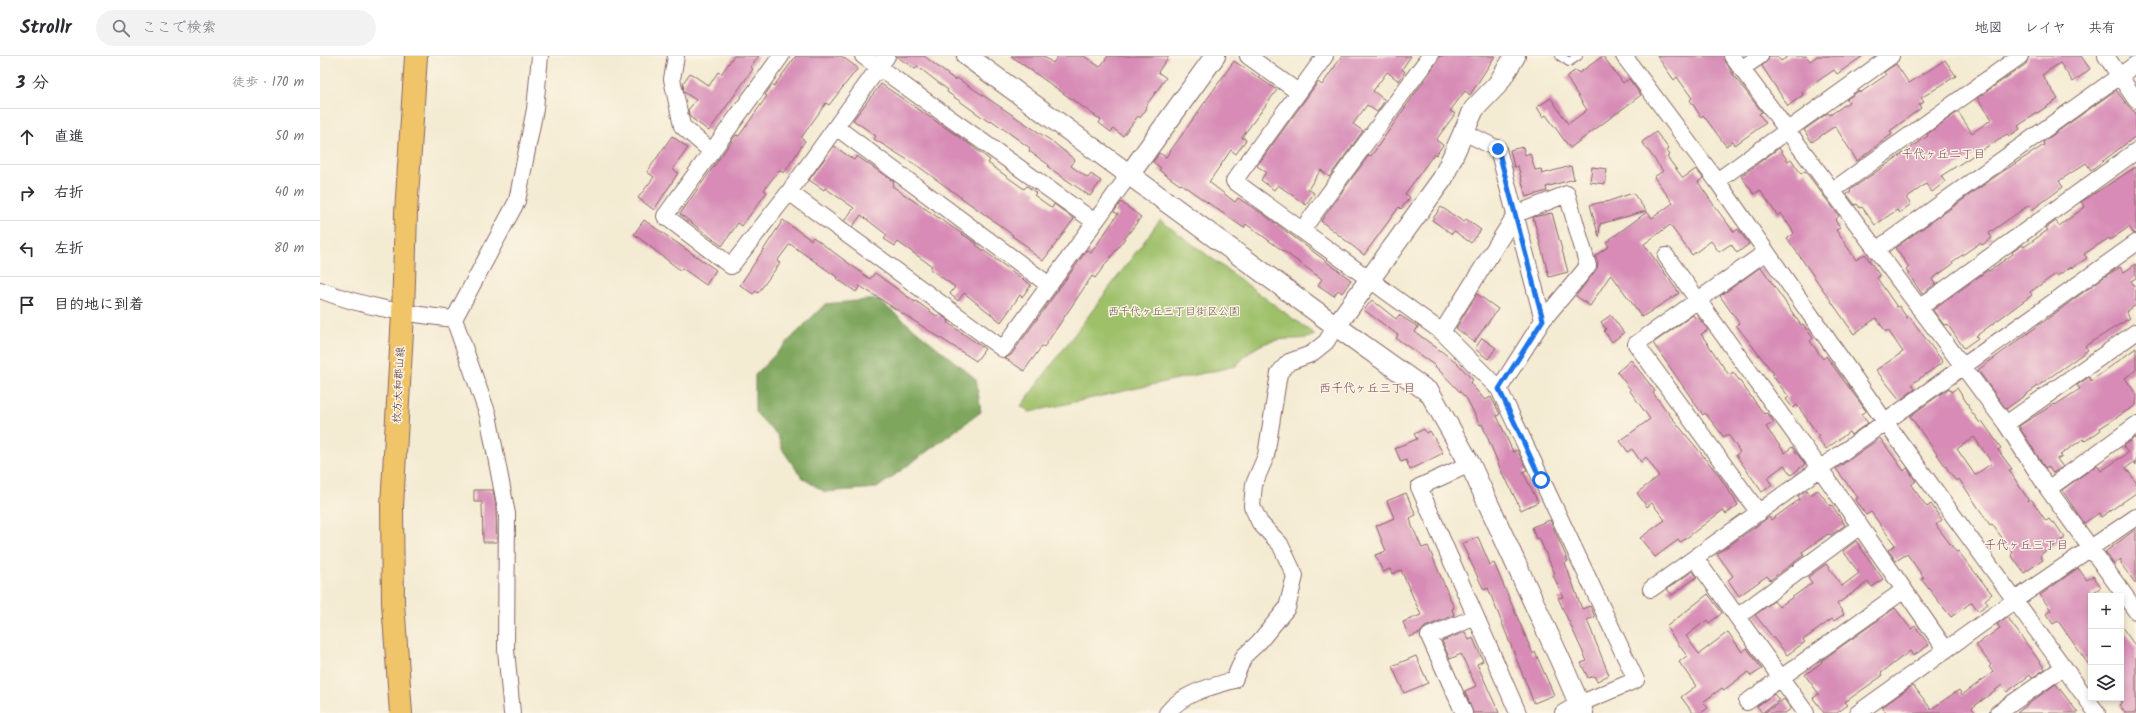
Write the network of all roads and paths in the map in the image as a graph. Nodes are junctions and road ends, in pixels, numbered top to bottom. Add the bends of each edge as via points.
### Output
1 (416, 56) edge
2 (540, 56) edge
3 (676, 56) edge
4 (781, 56) edge
5 (863, 56) edge
6 (967, 56) edge
7 (1215, 56) edge
8 (1248, 56) edge
9 (1325, 56) edge
10 (1430, 56) edge
11 (1515, 56) edge
12 (1560, 56) edge
13 (1578, 56) edge
14 (1624, 56) edge
15 (1732, 56) edge
16 (1760, 56) edge
17 (1891, 56) edge
18 (2020, 56) edge
19 (2106, 56) edge
20 (883, 62) edge
21 (2136, 64) edge
22 (1742, 69) junction
23 (2119, 76) junction
24 (1298, 92) junction
25 (2136, 100) edge
26 (836, 127) junction
27 (1462, 131) junction
28 (1788, 131) junction
29 (2136, 151) edge
30 (712, 152) junction
31 (1129, 175) junction
32 (1717, 181) junction
33 (1832, 190) junction
34 (789, 192) junction
35 (1516, 214) junction
36 (1095, 222) junction
37 (1302, 230) junction
38 (2136, 243) edge
39 (1876, 250) junction
40 (1766, 252) junction
41 (1666, 256) dead end
42 (1369, 280) junction
43 (1049, 285) junction
44 (320, 290) edge
45 (1698, 300) junction
46 (1920, 308) junction
47 (403, 314) junction
48 (454, 319) junction
49 (1543, 320) junction
50 (1336, 326) junction
51 (1442, 332) junction
52 (2136, 332) edge
53 (1963, 366) junction
54 (1499, 389) junction
55 (1886, 423) junction
56 (2006, 424) junction
57 (2136, 425) edge
58 (1470, 464) junction
59 (1821, 470) junction
60 (2048, 488) junction
61 (1758, 513) junction
62 (2136, 516) edge
63 (1860, 526) junction
64 (2092, 548) junction
65 (1695, 558) junction
66 (1651, 589) dead end
67 (1904, 590) junction
68 (2015, 600) junction
69 (2136, 611) edge
70 (1737, 616) junction
71 (1476, 617) junction
72 (1946, 650) junction
73 (2064, 667) junction
74 (1781, 677) junction
75 (1747, 702) dead end
76 (1575, 710) edge
77 (401, 713) edge
78 (512, 713) edge
79 (1167, 713) edge
80 (1464, 713) edge
81 (1518, 713) edge
82 (1806, 713) edge
83 (1858, 713) edge
84 (1998, 713) edge
85 (2097, 713) edge

1 - 47 main road, 枚方大和郡山線 via 406,213
2 - 48 street via 535,109 517,201
3 - 30 street via 672,79 682,126
4 - 30 street
5 - 20 street
6 - 31 street
7 - 31 street
8 - 24 street
9 - 24 street
10 - 37 street
11 - 27 street via 1498,84 1474,109
12 - 13 lane via 1569,62
14 - 32 street
15 - 22 street
16 - 22 street
17 - 28 street
18 - 33 street
19 - 23 street
20 - 26 street
20 - 36 street
21 - 23 street
22 - 28 street
23 - 25 street
23 - 39 street
24 - 37 street via 1234,181
26 - 34 street
26 - 43 street
27 - 35 street via 1498,149
27 - 42 street via 1443,178
28 - 32 street
28 - 33 street
29 - 46 street
30 - 34 street via 665,216 731,266
31 - 36 street
31 - 50 street
32 - 40 street
33 - 39 street
34 - 43 street via 1003,349
35 - 49 street
35 - 49 street via 1567,194 1588,266
35 - 51 street
36 - 43 street
37 - 42 street
38 - 53 street
39 - 46 street
40 - 45 street
40 - 55 street
41 - 45 street
42 - 50 street
42 - 51 street
44 - 47 street
45 - 59 street
45 - 61 street via 1636,344
46 - 53 street
47 - 48 street
47 - 77 main road, 枚方大和郡山線 via 392,506 393,603
48 - 78 street via 488,416 507,514 506,650
49 - 54 street
50 - 58 street via 1430,393
50 - 79 street via 1326,342 1311,354 1289,362 1279,372 1266,456 1254,484 1252,506 1260,523 1280,544 1295,576 1287,608 1244,656 1234,680 1203,689 1173,706
51 - 54 street
52 - 56 street
53 - 55 street
53 - 56 street
54 - 76 street via 1636,680
55 - 59 street
55 - 68 street
56 - 60 street
57 - 60 street
58 - 71 street via 1419,487
58 - 76 street
59 - 61 street
59 - 63 street
60 - 64 street
61 - 65 street
62 - 64 street
63 - 67 street
63 - 70 street
64 - 68 street
64 - 69 street
65 - 66 street
65 - 70 street
67 - 72 street
67 - 74 street
68 - 72 street
68 - 73 street
70 - 74 street
71 - 80 street via 1429,636
71 - 81 street
72 - 83 street
73 - 84 street
73 - 85 street
74 - 75 street
74 - 82 street

